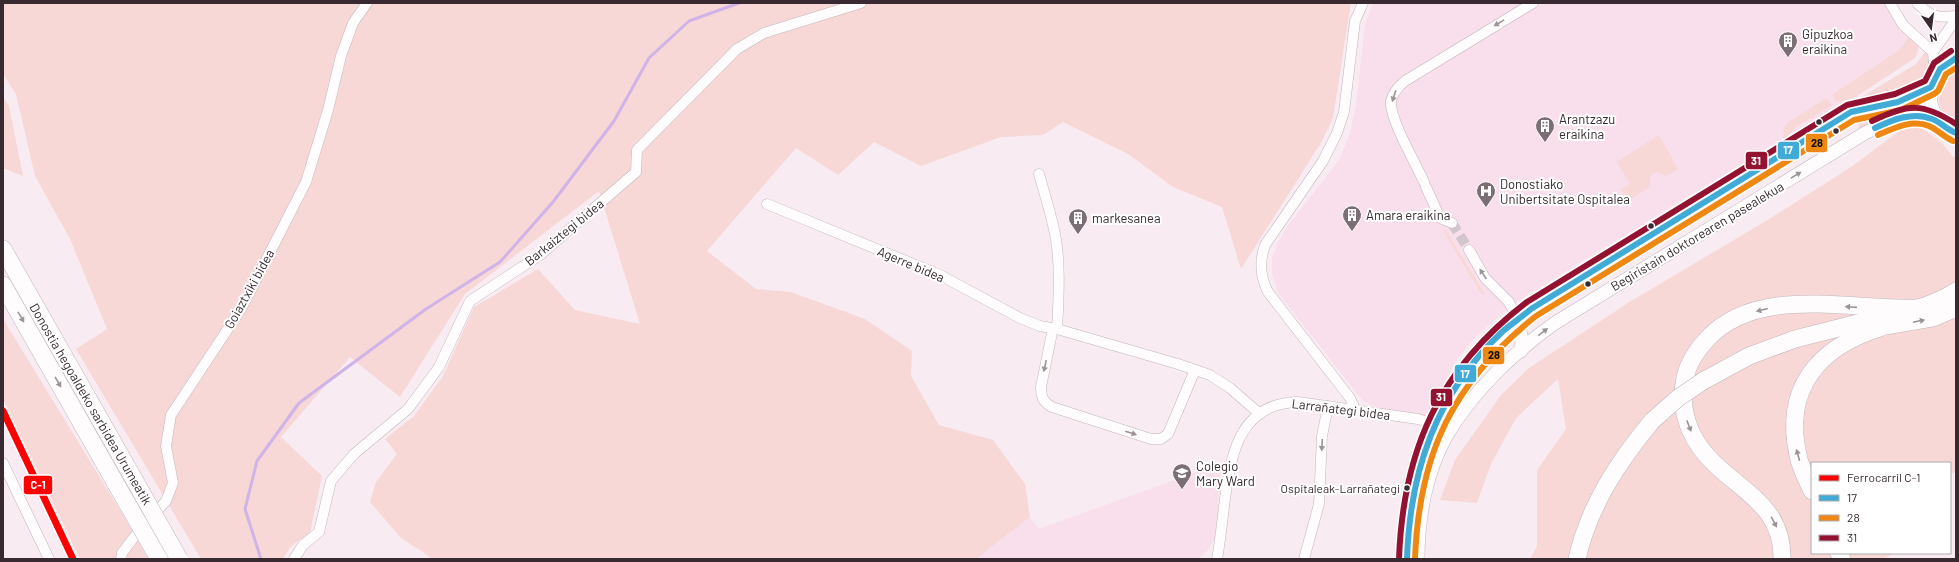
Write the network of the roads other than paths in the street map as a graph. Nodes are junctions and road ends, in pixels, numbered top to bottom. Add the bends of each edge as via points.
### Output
1 (367, 3) edge
2 (861, 3) edge
3 (1364, 3) edge
4 (1533, 3) edge
5 (1890, 3) edge
6 (1917, 3) edge
7 (1956, 18) edge
8 (1933, 52) junction
9 (1956, 58) edge
10 (1935, 75) junction
11 (1931, 88) junction
12 (1951, 131) edge
13 (1039, 174) dead end
14 (766, 204) dead end
15 (1452, 223) tunnel mouth
16 (3, 249) edge
17 (1469, 250) tunnel mouth
18 (3, 286) edge
19 (1956, 290) edge
20 (1918, 308) junction
21 (1956, 308) edge
22 (1518, 320) junction
23 (1880, 328) junction
24 (1055, 329) junction
25 (1765, 350) junction
26 (1520, 351) junction
27 (1195, 370) junction
28 (1467, 372) junction
29 (1474, 398) junction
30 (1328, 406) junction
31 (1355, 409) junction
32 (1462, 413) junction
33 (1260, 414) junction
34 (1435, 424) junction
35 (3, 463) edge
36 (1428, 485) junction
37 (1811, 489) edge
38 (49, 559) edge
39 (122, 559) edge
40 (159, 559) edge
41 (179, 559) edge
42 (294, 559) edge
43 (1217, 559) edge
44 (1304, 559) edge
45 (1407, 559) edge
46 (1418, 559) edge
47 (1578, 559) edge
48 (1782, 559) edge

1 - 39 street, Goiaztxiki bidea via 353,23 341,56 306,182 240,309 171,415 166,446 173,483 166,501 122,553
2 - 42 street, Barkaiztegi bidea via 764,33 737,49 637,150 636,172 540,255 470,301 439,367 408,409 354,454 331,481 319,532 303,545
3 - 31 street via 1356,21 1344,112 1337,133 1323,161 1264,245 1261,256 1263,281 1268,292 1350,398
4 -> 15 street via 1405,81 1396,88 1391,100 1393,115 1440,218
5 - 8 street via 1903,25
6 - 7 street via 1927,13 1937,17
7 - 8 street
8 - 10 street
9 - 10 main road via 1946,63
10 - 11 main road
11 - 12 main road via 1933,112
11 - 22 main road, Begiristain doktorearen pasealekua via 1898,102 1851,112 1531,309
26 -> 12 main road, Begiristain doktorearen pasealekua via 1555,323 1865,133 1903,116 1920,116
13 - 24 street via 1054,225 1056,242 1059,299
14 - 24 street, Agerre bidea via 940,275 1020,318
16 - 41 highway, Donostia hegoaldeko sarbidea Urumeatik, bridge
22 -> 17 street via 1509,302 1485,278
18 -> 40 highway, Donostia hegoaldeko sarbidea Urumeatik, bridge
19 - 20 highway via 1935,303
20 - 25 highway via 1826,330
20 -> 48 highway via 1801,304 1761,309 1726,324 1712,334 1692,359 1684,386 1684,411 1693,437 1707,457 1751,493 1770,514 1778,531
23 -> 21 highway via 1933,318
22 - 26 main road via 1522,341
22 - 28 main road, Begiristain doktorearen pasealekua via 1494,340
23 - 25 highway via 1796,342
37 -> 23 highway via 1798,456 1794,435 1798,395 1819,362 1832,350 1852,338
24 - 27 street, Agerre bidea
24 -> 27 street via 1041,387 1044,403 1151,439 1161,439 1168,434
25 - 47 highway, bridge via 1702,380 1652,421 1618,465 1602,492 1590,519
26 - 29 main road, Begiristain doktorearen pasealekua
27 - 33 street, Agerre bidea via 1210,375 1230,388
28 - 29 main road, Begiristain doktorearen pasealekua via 1457,399 1464,403
28 - 34 main road, Begiristain doktorearen pasealekua
29 - 32 main road, Begiristain doktorearen pasealekua
30 - 31 street, Larrañategi bidea
30 - 33 street, Larrañategi bidea via 1289,402 1268,407
30 -> 44 street via 1322,436 1319,504
31 - 34 street, Larrañategi bidea
32 - 34 main road, Begiristain doktorearen pasealekua
32 - 36 main road, Begiristain doktorearen pasealekua via 1447,436
33 - 43 street, Larrañategi bidea via 1240,435 1232,455
34 - 36 main road, Begiristain doktorearen pasealekua via 1439,435
34 - 45 main road, Begiristain doktorearen pasealekua via 1411,502
35 - 38 street
36 - 46 main road, Begiristain doktorearen pasealekua via 1423,505

